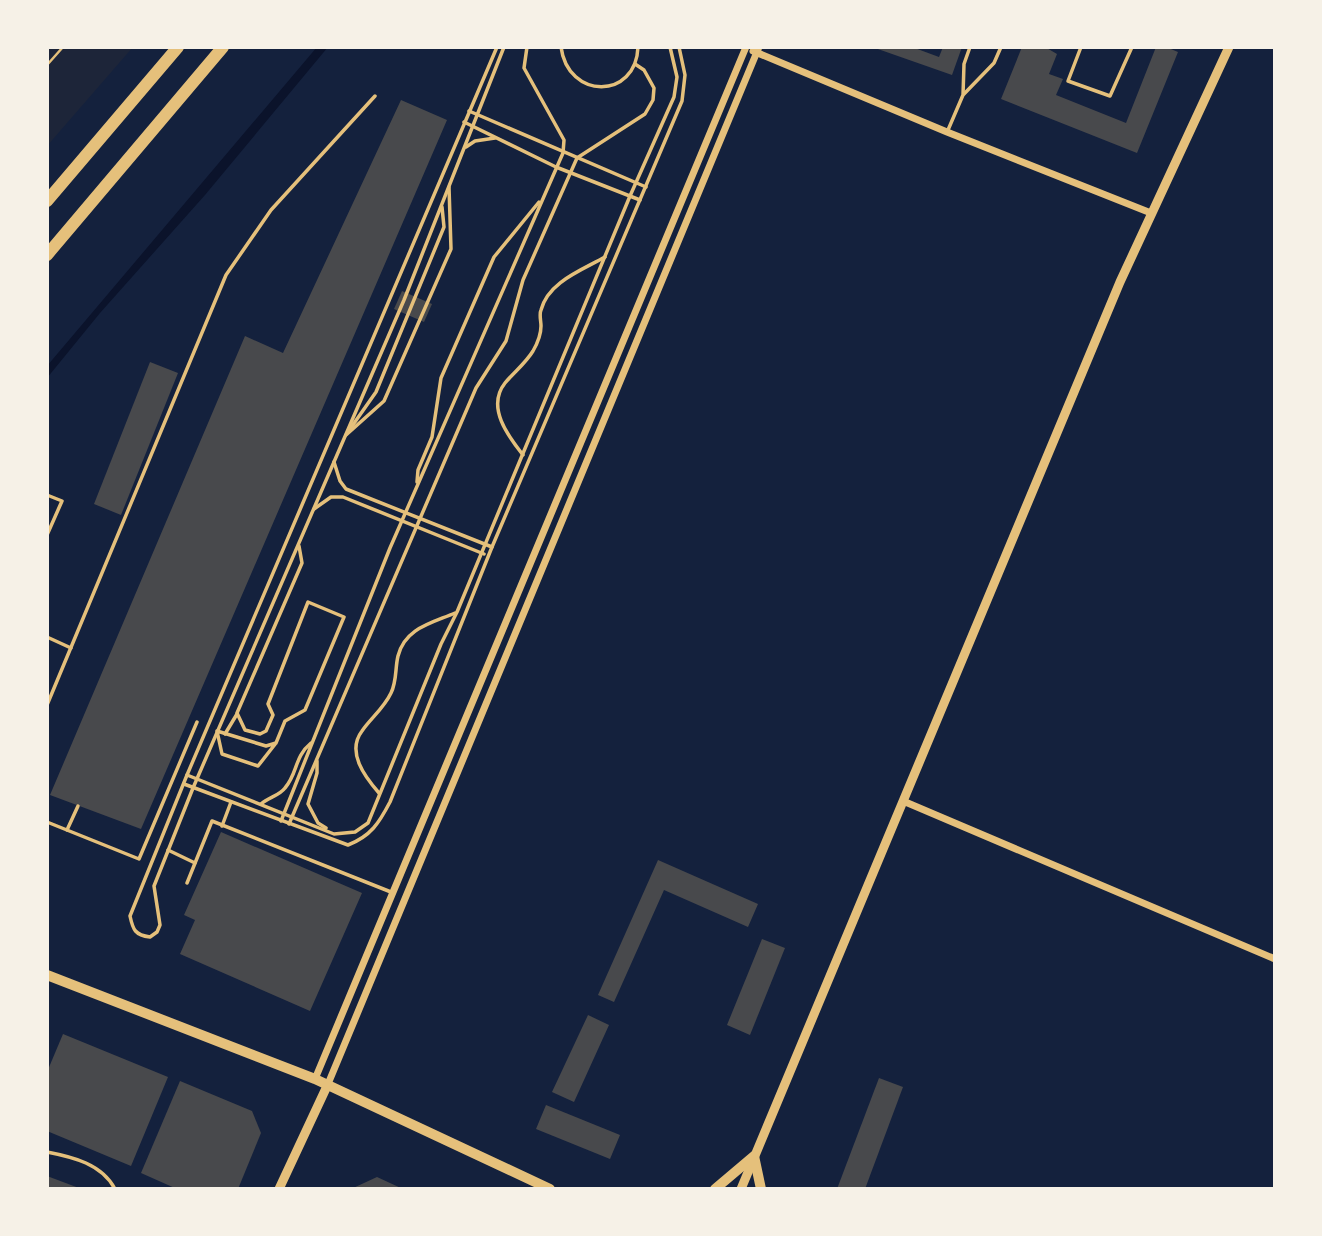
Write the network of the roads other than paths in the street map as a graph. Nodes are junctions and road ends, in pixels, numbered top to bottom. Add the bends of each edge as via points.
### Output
1 (178, 47) edge
2 (223, 47) edge
3 (497, 47) edge
4 (504, 47) edge
5 (527, 47) edge
6 (561, 47) edge
7 (638, 47) edge
8 (670, 47) edge
9 (679, 47) edge
10 (747, 47) edge
11 (970, 47) edge
12 (1001, 47) edge
13 (1081, 47) edge
14 (1132, 47) edge
15 (1228, 47) edge
16 (758, 50) edge
17 (635, 64) junction
18 (963, 95) junction
19 (375, 96) dead end
20 (469, 111) junction
21 (478, 115) junction
22 (464, 122) junction
23 (473, 127) junction
24 (947, 132) junction
25 (497, 138) junction
26 (464, 148) junction
27 (563, 153) junction
28 (577, 158) junction
29 (556, 167) junction
30 (571, 173) junction
31 (636, 183) junction
32 (449, 185) junction
33 (646, 187) junction
34 (630, 196) junction
35 (542, 198) junction
36 (640, 200) junction
37 (47, 201) edge
38 (442, 203) junction
39 (1151, 213) junction
40 (47, 255) edge
41 (607, 256) junction
42 (345, 436) junction
43 (523, 455) junction
44 (334, 461) junction
45 (417, 487) junction
46 (47, 495) edge
47 (313, 511) junction
48 (405, 513) junction
49 (420, 518) junction
50 (402, 521) junction
51 (417, 527) junction
52 (47, 535) edge
53 (298, 544) junction
54 (486, 544) junction
55 (492, 547) junction
56 (482, 553) junction
57 (488, 555) junction
58 (457, 612) junction
59 (47, 637) edge
60 (71, 648) junction
61 (47, 705) edge
62 (237, 713) junction
63 (197, 722) dead end
64 (218, 731) junction
65 (225, 734) junction
66 (313, 741) junction
67 (276, 743) junction
68 (317, 758) junction
69 (187, 775) junction
70 (196, 780) junction
71 (184, 784) junction
72 (193, 788) junction
73 (379, 793) junction
74 (903, 801) junction
75 (231, 802) junction
76 (261, 804) junction
77 (78, 806) dead end
78 (284, 814) junction
79 (292, 817) junction
80 (281, 821) junction
81 (47, 822) edge
82 (289, 824) junction
83 (222, 826) junction
84 (66, 830) junction
85 (334, 834) junction
86 (168, 850) junction
87 (195, 863) junction
88 (187, 883) dead end
89 (393, 893) junction
90 (1275, 959) edge
91 (47, 975) edge
92 (315, 1079) junction
93 (328, 1084) junction
94 (47, 1152) edge
95 (754, 1156) junction
96 (115, 1189) edge
97 (279, 1189) edge
98 (550, 1189) edge
99 (715, 1189) edge
100 (741, 1189) edge
101 (761, 1189) edge

1 - 37 main road
2 - 40 main road
3 - 20 lane
4 - 21 lane
5 - 27 lane via 524,68 564,141
6 - 17 lane via 569,71 589,86 614,85
7 - 17 lane
8 - 31 lane via 677,77 674,97
9 - 33 lane via 685,75 682,101
10 - 16 street
10 - 89 street
11 - 18 lane
12 - 18 lane via 994,63
13 - 14 lane via 1068,81 1110,96
15 - 39 street
16 - 24 street
16 - 93 street
17 - 28 lane via 654,88 645,114
18 - 24 lane
19 - 60 lane via 271,210 226,275
20 - 21 lane
20 - 22 lane
21 - 23 lane
21 - 27 lane
22 - 23 lane
22 - 69 lane
23 - 25 lane
23 - 26 lane
24 - 39 street
25 - 26 lane via 475,141
25 - 29 lane
26 - 32 lane
27 - 28 lane
27 - 29 lane
28 - 30 lane
28 - 31 lane
29 - 30 lane
29 - 35 lane
30 - 34 lane
30 - 49 lane via 523,280 506,341 476,388
31 - 33 lane
31 - 34 lane
32 - 38 lane
32 - 42 lane via 451,249 384,401
33 - 36 lane
34 - 36 lane
34 - 41 lane
35 - 45 lane
35 - 45 lane via 494,257 441,377 432,437 418,470
36 - 55 lane
38 - 42 lane
38 - 42 lane via 444,227 382,379
39 - 74 street
41 - 43 lane
41 - 43 lane via 554,287 540,310 541,329 534,349 503,385 500,418
42 - 44 lane
43 - 54 lane
44 - 47 lane
44 - 48 lane via 346,489
45 - 48 lane
46 - 52 lane via 62,501
47 - 50 lane via 331,497 343,497
47 - 53 lane
48 - 49 lane
48 - 50 lane
49 - 51 lane
49 - 54 lane
50 - 51 lane
50 - 66 lane
51 - 56 lane
51 - 68 lane
53 - 62 lane via 302,563
53 - 64 lane
54 - 55 lane
54 - 56 lane
55 - 57 lane
56 - 57 lane
56 - 58 lane
57 - 82 lane via 380,821 362,840 348,845
58 - 73 lane
58 - 73 lane via 414,630 402,643 387,702 356,742 360,768
59 - 60 lane
60 - 61 lane
62 - 65 lane
62 - 67 lane via 245,730 266,731 272,715 268,704 308,602 344,617 305,710 285,721
63 - 84 lane via 139,859
64 - 65 lane
64 - 67 lane via 222,754 258,766
64 - 70 lane
65 - 67 lane via 266,746
66 - 76 lane via 300,751 288,786
66 - 78 lane
68 - 79 lane
68 - 85 lane via 308,804 318,823
69 - 70 lane
69 - 71 lane
70 - 72 lane
70 - 76 lane
71 - 72 lane
71 - 86 lane via 130,916 140,935 150,937 158,932 154,886
72 - 75 lane
72 - 86 lane
73 - 85 lane via 363,828
74 - 90 street
74 - 95 street
75 - 80 lane
75 - 83 lane
76 - 78 lane
77 - 84 lane
78 - 79 lane
78 - 80 lane
79 - 82 lane
79 - 85 lane
80 - 82 lane
81 - 84 lane
83 - 87 lane via 212,821
83 - 89 lane
86 - 87 lane
87 - 88 lane
89 - 92 street
91 - 92 main road
92 - 93 main road
93 - 97 street
93 - 98 main road
94 - 96 lane via 94,1167
95 - 99 main road
95 - 100 street
95 - 101 main road

